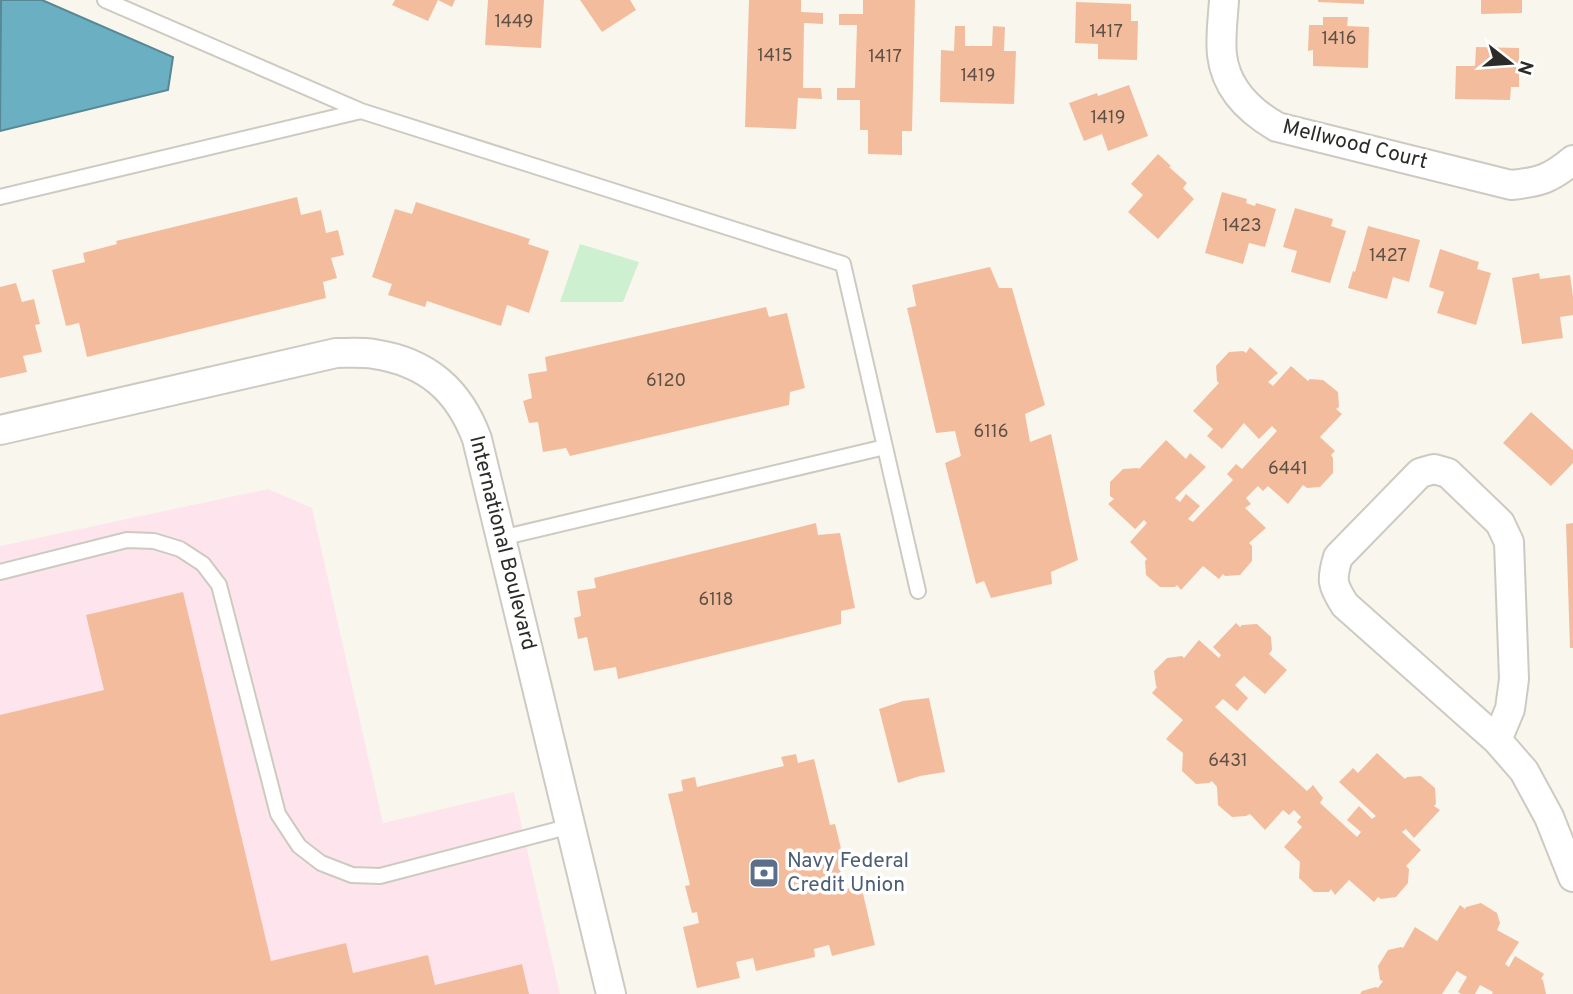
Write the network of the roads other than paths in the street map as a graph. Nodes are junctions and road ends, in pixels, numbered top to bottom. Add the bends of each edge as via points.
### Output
1 (105, 0) edge
2 (1224, 0) edge
3 (361, 111) junction
4 (1573, 160) edge
5 (0, 197) edge
6 (0, 430) edge
7 (885, 447) junction
8 (501, 538) junction
9 (0, 572) edge
10 (918, 591) dead end
11 (1497, 740) junction
12 (571, 827) junction
13 (1573, 877) edge
14 (611, 994) edge

1 - 3 lane
2 - 4 street, Mellwood Court via 1222,55 1227,75 1240,98 1277,127 1511,185 1536,182
3 - 5 lane
3 - 7 lane via 843,264
6 - 8 street, International Boulevard via 336,353 372,353 407,361 449,390 477,439
7 - 8 lane
7 - 10 lane
8 - 12 street, International Boulevard
9 - 12 lane via 127,540 154,541 180,549 202,564 219,585 278,814 299,846 321,863 352,875 380,876
11 - 11 street via 1510,709 1514,679 1509,542 1500,523 1448,473 1434,469 1420,473 1338,557 1333,573 1336,591
11 - 13 street via 1524,771
12 - 14 street, International Boulevard

